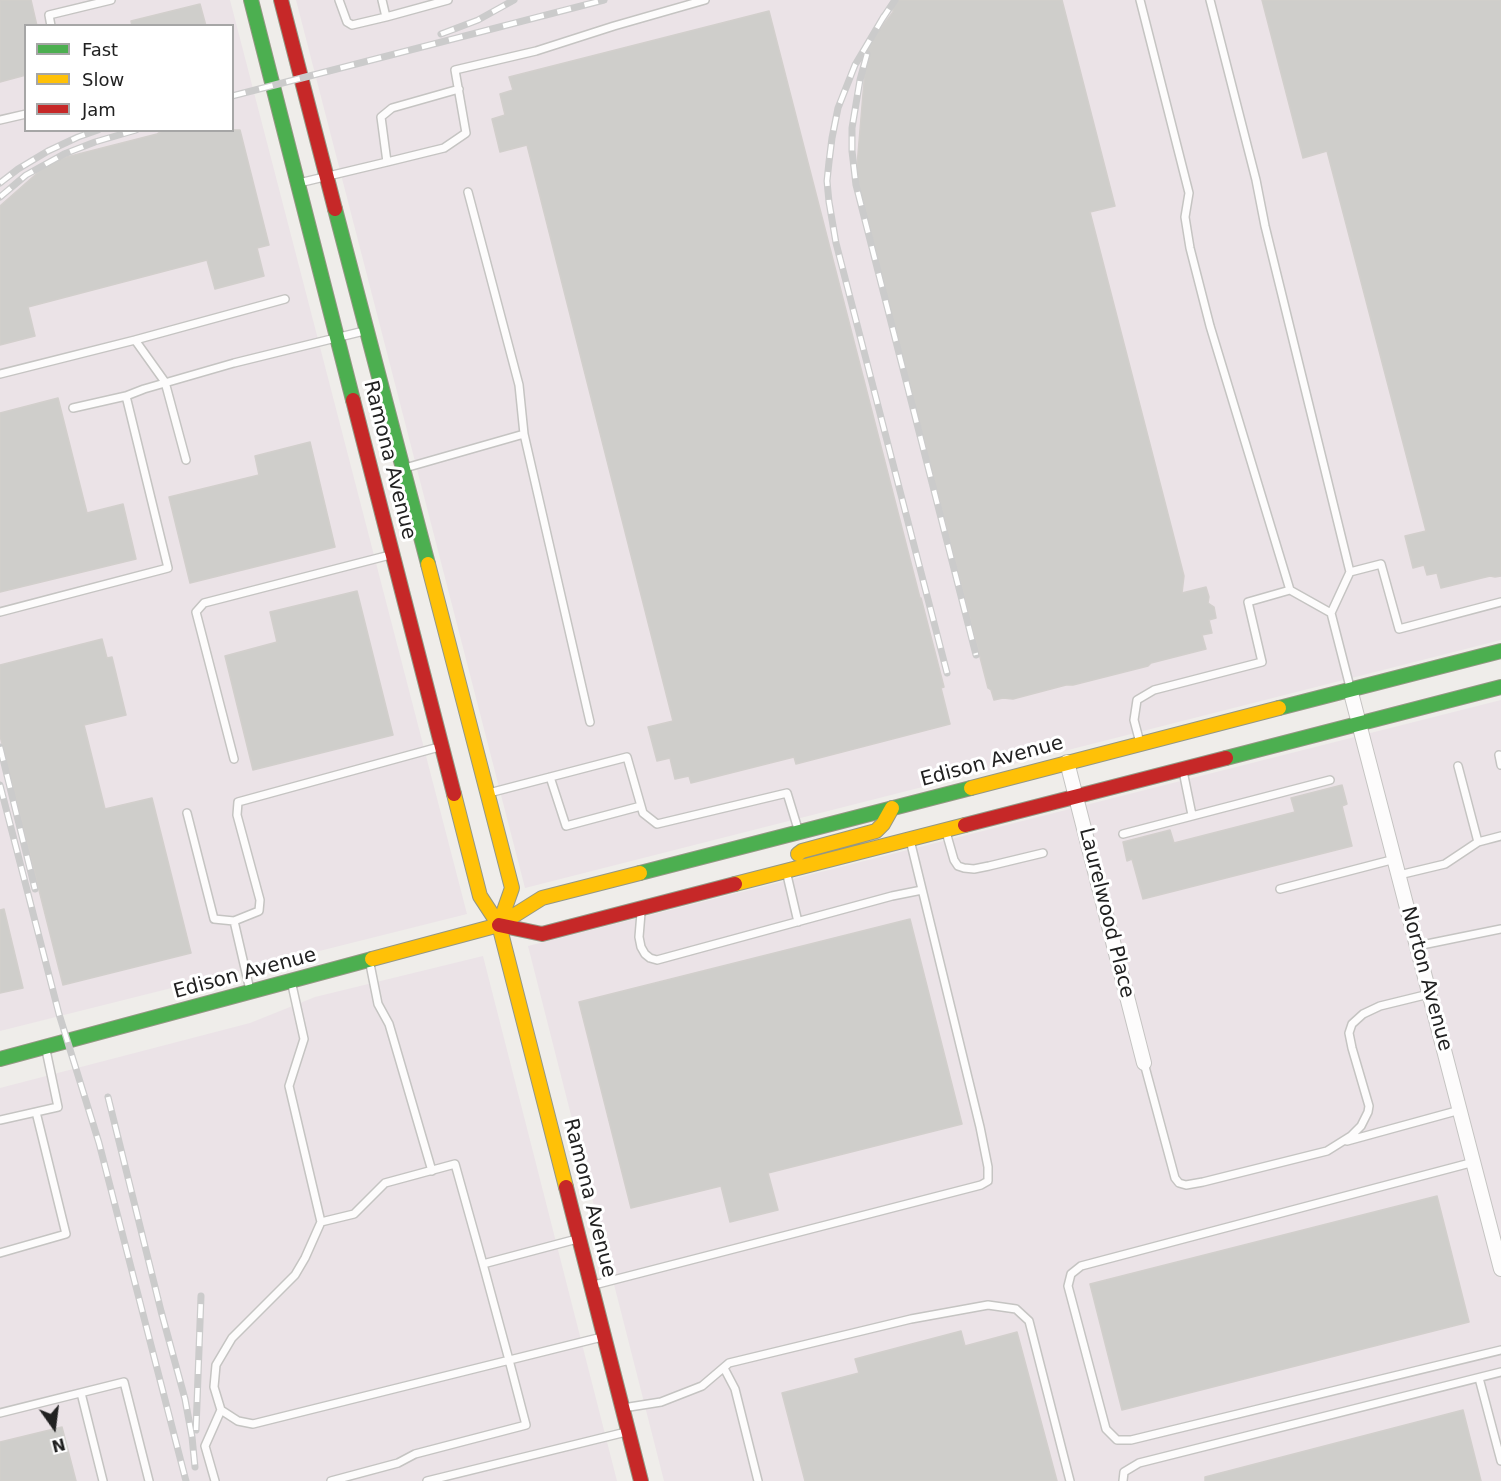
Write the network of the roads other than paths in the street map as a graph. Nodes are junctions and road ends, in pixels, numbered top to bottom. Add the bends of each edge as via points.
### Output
1 (111, 0) edge
2 (251, 0) edge
3 (281, 0) edge
4 (339, 0) edge
5 (382, 0) edge
6 (448, 0) edge
7 (705, 0) edge
8 (1140, 0) edge
9 (1210, 0) edge
10 (386, 17) junction
11 (51, 24) edge
12 (459, 89) junction
13 (24, 114) edge
14 (0, 120) edge
15 (387, 162) junction
16 (327, 176) junction
17 (298, 183) junction
18 (468, 192) dead end
19 (285, 299) dead end
20 (367, 330) junction
21 (337, 337) junction
22 (135, 340) junction
23 (0, 374) edge
24 (165, 382) junction
25 (126, 396) junction
26 (73, 408) dead end
27 (524, 434) junction
28 (186, 460) dead end
29 (403, 468) junction
30 (393, 555) junction
31 (1350, 572) junction
32 (1290, 590) junction
33 (1501, 602) edge
34 (0, 612) edge
35 (1331, 613) junction
36 (1501, 651) edge
37 (1501, 687) edge
38 (1350, 689) junction
39 (590, 722) dead end
40 (1359, 723) junction
41 (1140, 744) junction
42 (442, 747) junction
43 (1498, 755) dead end
44 (234, 759) dead end
45 (1067, 762) junction
46 (1501, 765) edge
47 (1458, 766) dead end
48 (1183, 769) junction
49 (550, 777) junction
50 (1330, 780) dead end
51 (488, 794) junction
52 (1076, 796) junction
53 (641, 806) junction
54 (892, 808) junction
55 (187, 813) dead end
56 (1192, 815) junction
57 (945, 830) junction
58 (799, 832) junction
59 (1123, 834) dead end
60 (1501, 836) edge
61 (909, 839) junction
62 (1478, 842) junction
63 (1043, 853) dead end
64 (1395, 859) junction
65 (786, 871) junction
66 (1399, 875) junction
67 (1281, 889) dead end
68 (922, 890) junction
69 (641, 909) junction
70 (234, 921) junction
71 (798, 922) junction
72 (499, 925) junction
73 (1501, 929) edge
74 (1418, 946) junction
75 (369, 960) junction
76 (291, 981) junction
77 (251, 993) junction
78 (1430, 994) junction
79 (46, 1048) junction
80 (0, 1059) edge
81 (1144, 1063) joint
82 (1460, 1110) junction
83 (36, 1112) junction
84 (0, 1120) edge
85 (1342, 1142) junction
86 (1474, 1162) junction
87 (432, 1171) junction
88 (321, 1222) junction
89 (579, 1238) junction
90 (0, 1253) edge
91 (483, 1264) junction
92 (1501, 1269) edge
93 (591, 1286) junction
94 (604, 1336) junction
95 (1501, 1350) edge
96 (509, 1360) junction
97 (724, 1368) junction
98 (1501, 1372) edge
99 (1479, 1378) junction
100 (81, 1393) junction
101 (623, 1408) junction
102 (222, 1410) junction
103 (0, 1413) edge
104 (629, 1432) junction
105 (1501, 1461) edge
106 (103, 1481) edge
107 (149, 1481) edge
108 (215, 1481) edge
109 (332, 1481) edge
110 (427, 1481) edge
111 (641, 1481) edge
112 (758, 1481) edge
113 (1070, 1481) edge
114 (1123, 1481) edge

1 - 11 lane via 49,15
2 - 17 main road, Ramona Avenue
3 - 16 main road, Ramona Avenue
4 - 10 lane via 346,22 352,25
5 - 10 lane
6 - 10 lane
7 - 12 lane via 536,51 455,70
8 - 32 lane via 1189,193 1185,217 1190,248
9 - 31 lane
12 - 15 lane via 392,108 381,117
12 - 15 lane via 466,133 444,148
13 - 14 lane
15 - 16 lane
16 - 17 lane
16 - 20 main road, Ramona Avenue
17 - 21 main road, Ramona Avenue
18 - 27 lane via 519,385
19 - 22 lane
20 - 21 lane
20 - 29 main road, Ramona Avenue
21 - 24 lane
21 - 30 main road, Ramona Avenue
22 - 23 lane
22 - 24 lane
24 - 25 lane
24 - 28 lane
25 - 26 lane
25 - 34 lane via 168,568
27 - 29 lane
27 - 39 lane
29 - 51 main road, Ramona Avenue
30 - 42 main road, Ramona Avenue
30 - 44 lane via 204,603 196,612
31 - 33 lane via 1382,564 1399,629
31 - 35 lane
32 - 35 lane
32 - 41 lane via 1248,602 1262,662 1154,690 1137,700 1134,720
35 - 38 lane
36 - 38 main road, Edison Avenue
37 - 40 main road, Edison Avenue
38 - 40 street, Norton Avenue
38 - 41 main road, Edison Avenue
40 - 48 main road, Edison Avenue
40 - 64 street, Norton Avenue
41 - 45 main road, Edison Avenue
42 - 70 lane via 238,802 237,815 260,900 259,911
42 - 72 main road, Ramona Avenue via 480,896
43 - 46 lane
45 - 52 street, Laurelwood Place
45 - 54 main road, Edison Avenue
47 - 62 lane
48 - 52 main road, Edison Avenue
48 - 56 lane
49 - 51 lane
49 - 53 lane via 566,826
49 - 53 lane via 627,757
50 - 56 lane
51 - 72 main road, Ramona Avenue via 512,888
52 - 57 main road, Edison Avenue
52 - 81 street, Laurelwood Place
53 - 58 lane via 657,825 787,793
54 - 58 main road, Edison Avenue
54 - 65 main road via 876,831 802,851 794,856
55 - 70 lane via 214,919
56 - 59 lane
57 - 61 main road, Edison Avenue
57 - 63 lane via 954,860 964,868
58 - 72 main road, Edison Avenue via 542,898
60 - 62 lane
61 - 65 main road, Edison Avenue
61 - 68 lane
62 - 66 lane via 1446,864
64 - 66 street, Norton Avenue
64 - 67 lane
65 - 69 main road, Edison Avenue
65 - 71 lane
66 - 74 street, Norton Avenue
68 - 71 lane
68 - 93 lane via 980,1127 988,1181
69 - 71 lane via 641,947 657,960
69 - 72 main road, Edison Avenue via 542,934
70 - 77 lane
72 - 75 main road, Edison Avenue
72 - 89 main road, Ramona Avenue
73 - 74 lane
74 - 78 street, Norton Avenue
75 - 76 main road, Edison Avenue
75 - 87 lane via 378,1004 390,1024
76 - 77 main road, Edison Avenue
76 - 88 lane via 304,1039 289,1086
77 - 79 main road, Edison Avenue
78 - 82 street, Norton Avenue
78 - 85 lane via 1380,1006 1352,1024 1352,1048 1369,1106 1361,1126
79 - 80 main road, Edison Avenue
79 - 83 lane via 58,1107
81 - 85 lane via 1179,1183 1214,1179 1327,1150
82 - 85 lane
82 - 86 street, Norton Avenue
83 - 84 lane
83 - 90 lane via 66,1234
86 - 92 street, Norton Avenue
86 - 95 lane via 1081,1266 1071,1275 1068,1286 1107,1429 1117,1440 1131,1440
87 - 88 lane via 385,1184 354,1215
87 - 91 lane via 455,1164
88 - 102 lane via 295,1275 232,1338 216,1365 214,1387
89 - 91 lane
89 - 93 main road, Ramona Avenue
91 - 96 lane
93 - 94 main road, Ramona Avenue
94 - 96 lane
94 - 101 main road, Ramona Avenue
96 - 102 lane via 254,1424 238,1421
96 - 109 lane via 526,1425
97 - 101 lane via 702,1386 661,1402
97 - 112 lane via 735,1389
97 - 113 lane via 729,1363 911,1319 988,1305 1016,1309 1029,1321
98 - 99 lane
99 - 105 lane
99 - 114 lane via 1139,1463 1124,1472
100 - 103 lane
100 - 106 lane
100 - 107 lane via 124,1382
101 - 104 main road, Ramona Avenue
102 - 108 lane via 206,1446
104 - 110 lane
104 - 111 main road, Ramona Avenue

